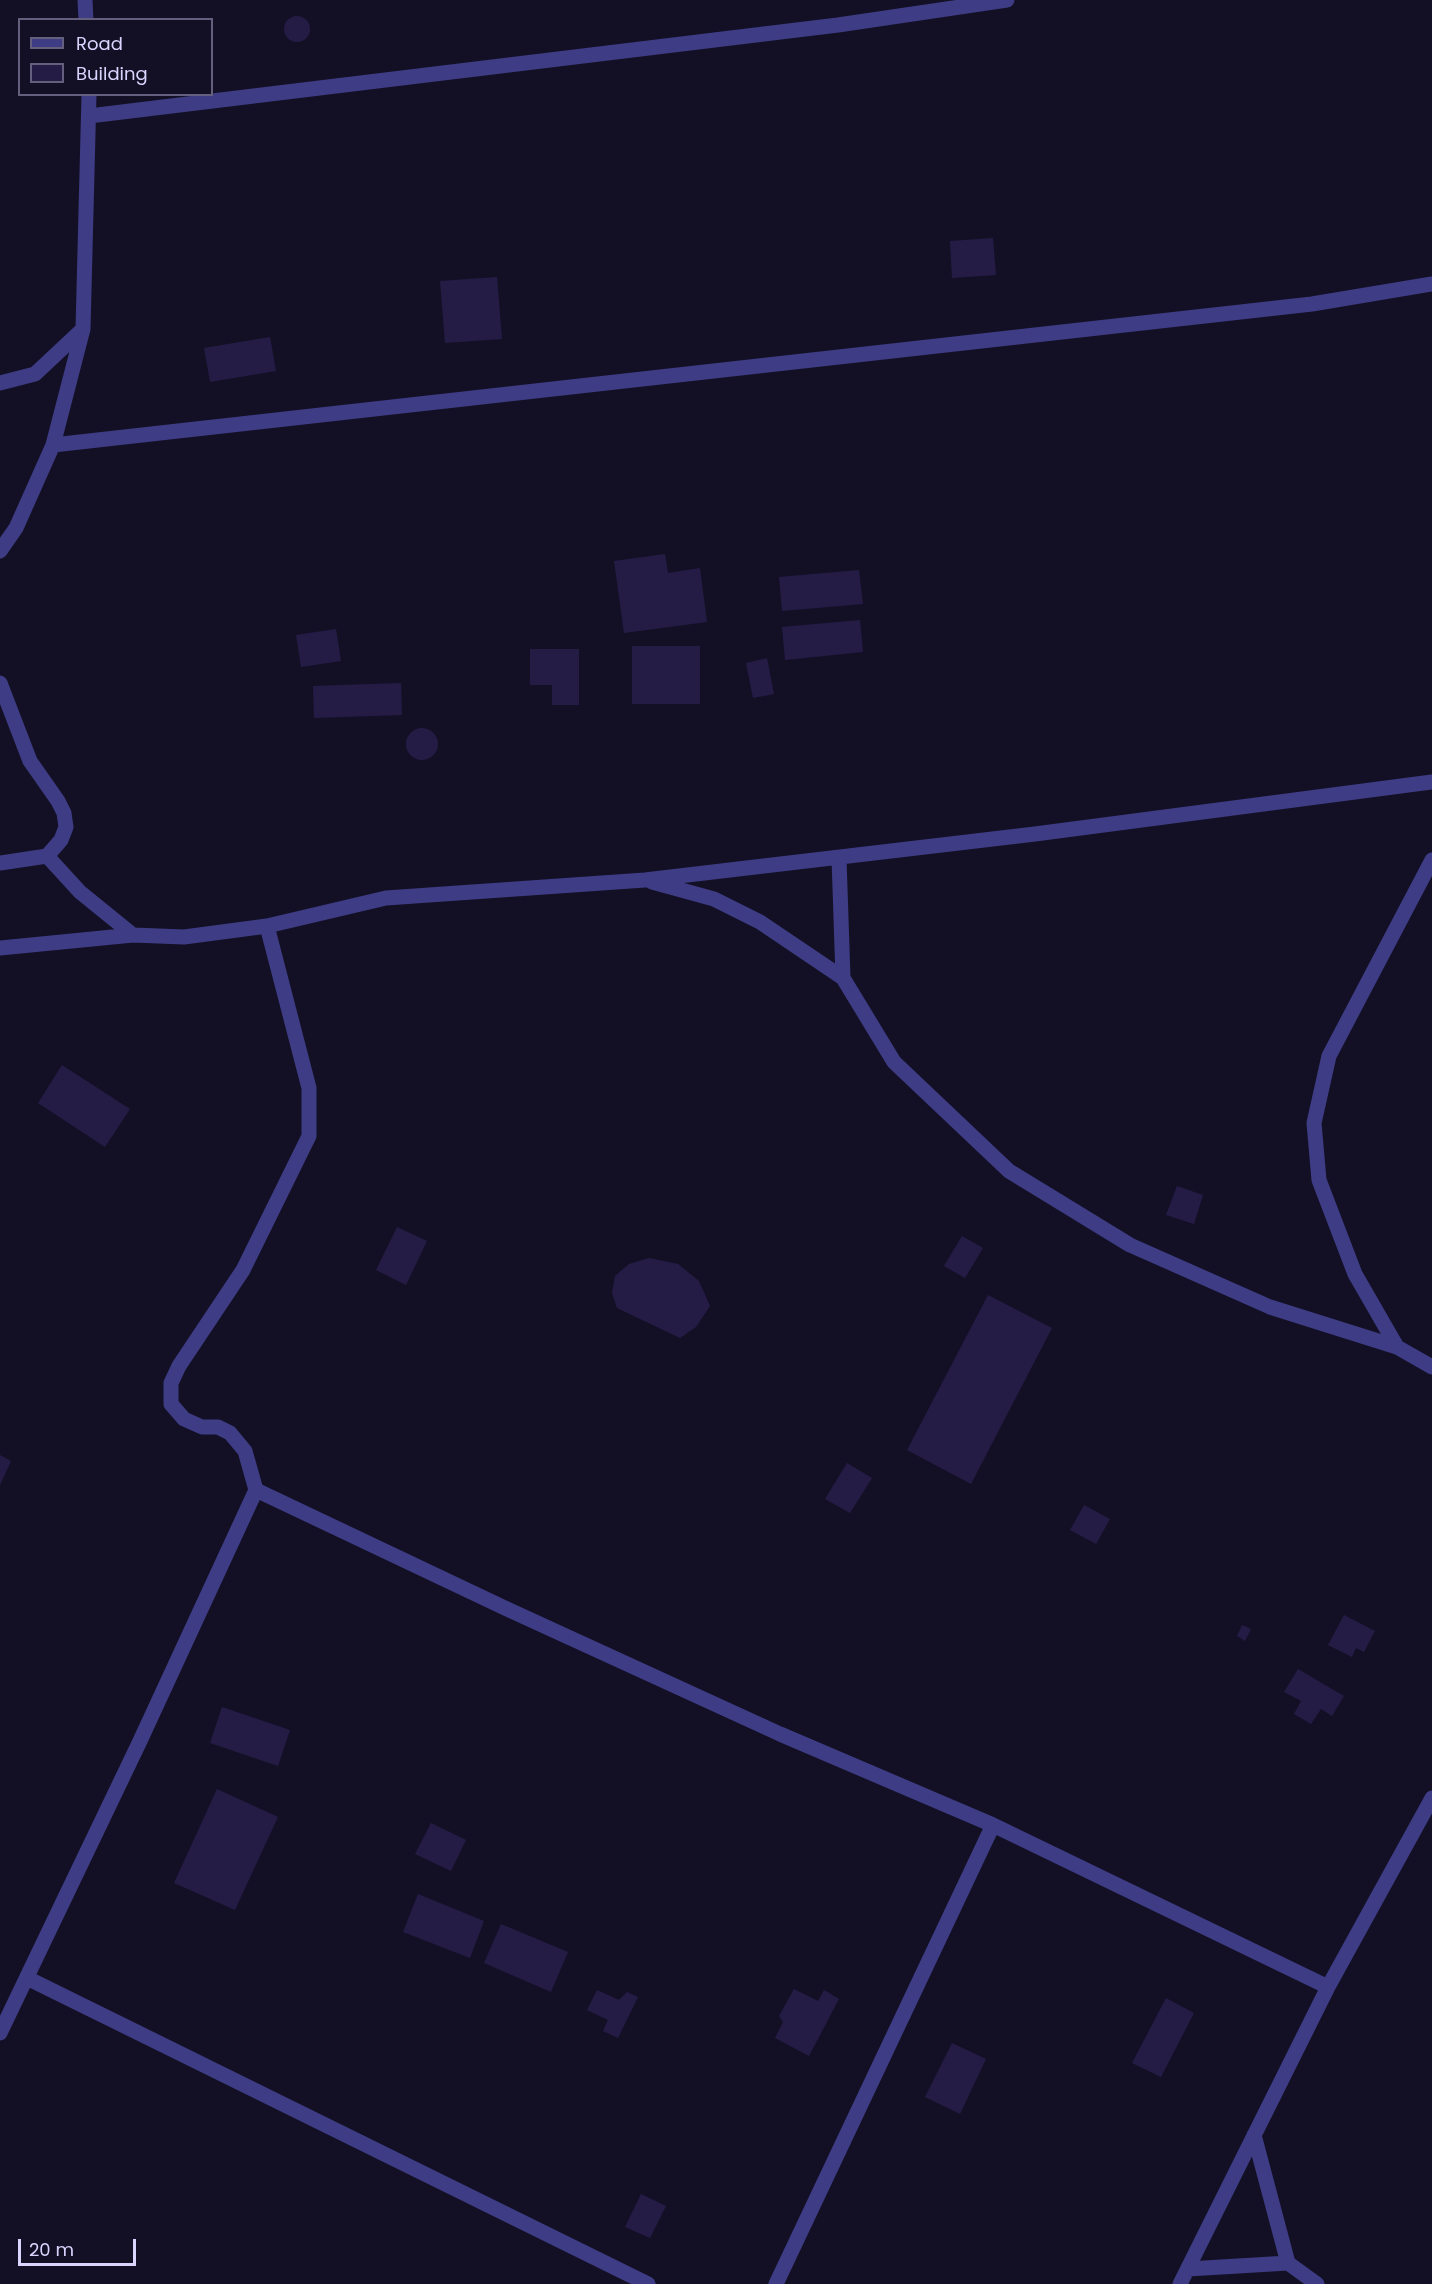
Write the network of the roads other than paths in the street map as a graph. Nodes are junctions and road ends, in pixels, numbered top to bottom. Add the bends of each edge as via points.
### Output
1 (86, 0) edge
2 (1007, 0) edge
3 (86, 18) edge
4 (88, 96) edge
5 (89, 116) junction
6 (1432, 285) edge
7 (82, 328) junction
8 (0, 384) edge
9 (53, 446) junction
10 (0, 551) edge
11 (0, 683) edge
12 (1432, 782) edge
13 (47, 856) junction
14 (839, 858) junction
15 (1432, 860) edge
16 (0, 862) edge
17 (645, 880) junction
18 (267, 926) junction
19 (133, 935) junction
20 (0, 948) edge
21 (843, 978) junction
22 (1397, 1347) junction
23 (1432, 1367) edge
24 (256, 1490) junction
25 (1432, 1798) edge
26 (993, 1825) junction
27 (27, 1978) junction
28 (1329, 1987) junction
29 (0, 2033) edge
30 (1254, 2135) junction
31 (1288, 2264) junction
32 (1188, 2269) junction
33 (648, 2284) edge
34 (776, 2284) edge
35 (1180, 2284) edge
36 (1317, 2284) edge

1 - 3 street
2 - 5 street via 827,27
4 - 5 street
5 - 7 street
6 - 9 street via 1312,304
7 - 8 street via 34,374
7 - 9 street
9 - 10 street via 16,528
11 - 13 street via 30,761 64,813 66,827 61,840
12 - 14 street
13 - 16 street
13 - 19 street via 80,892
14 - 17 street
14 - 21 street
15 - 22 street via 1329,1056 1314,1123 1319,1180 1355,1274
17 - 18 street via 386,898
17 - 21 street via 714,899 760,922
18 - 19 street via 184,937
18 - 24 street via 309,1088 309,1136 243,1270 171,1383 171,1404 184,1419 230,1433 245,1451
19 - 20 street
21 - 22 street via 894,1062 1009,1171 1130,1245 1270,1307
22 - 23 street
24 - 26 street via 769,1729
24 - 27 street
25 - 28 street
26 - 28 street
26 - 34 street
27 - 29 street
27 - 33 street
28 - 30 street
30 - 31 street
30 - 32 street
31 - 32 street
31 - 36 street
32 - 35 street

